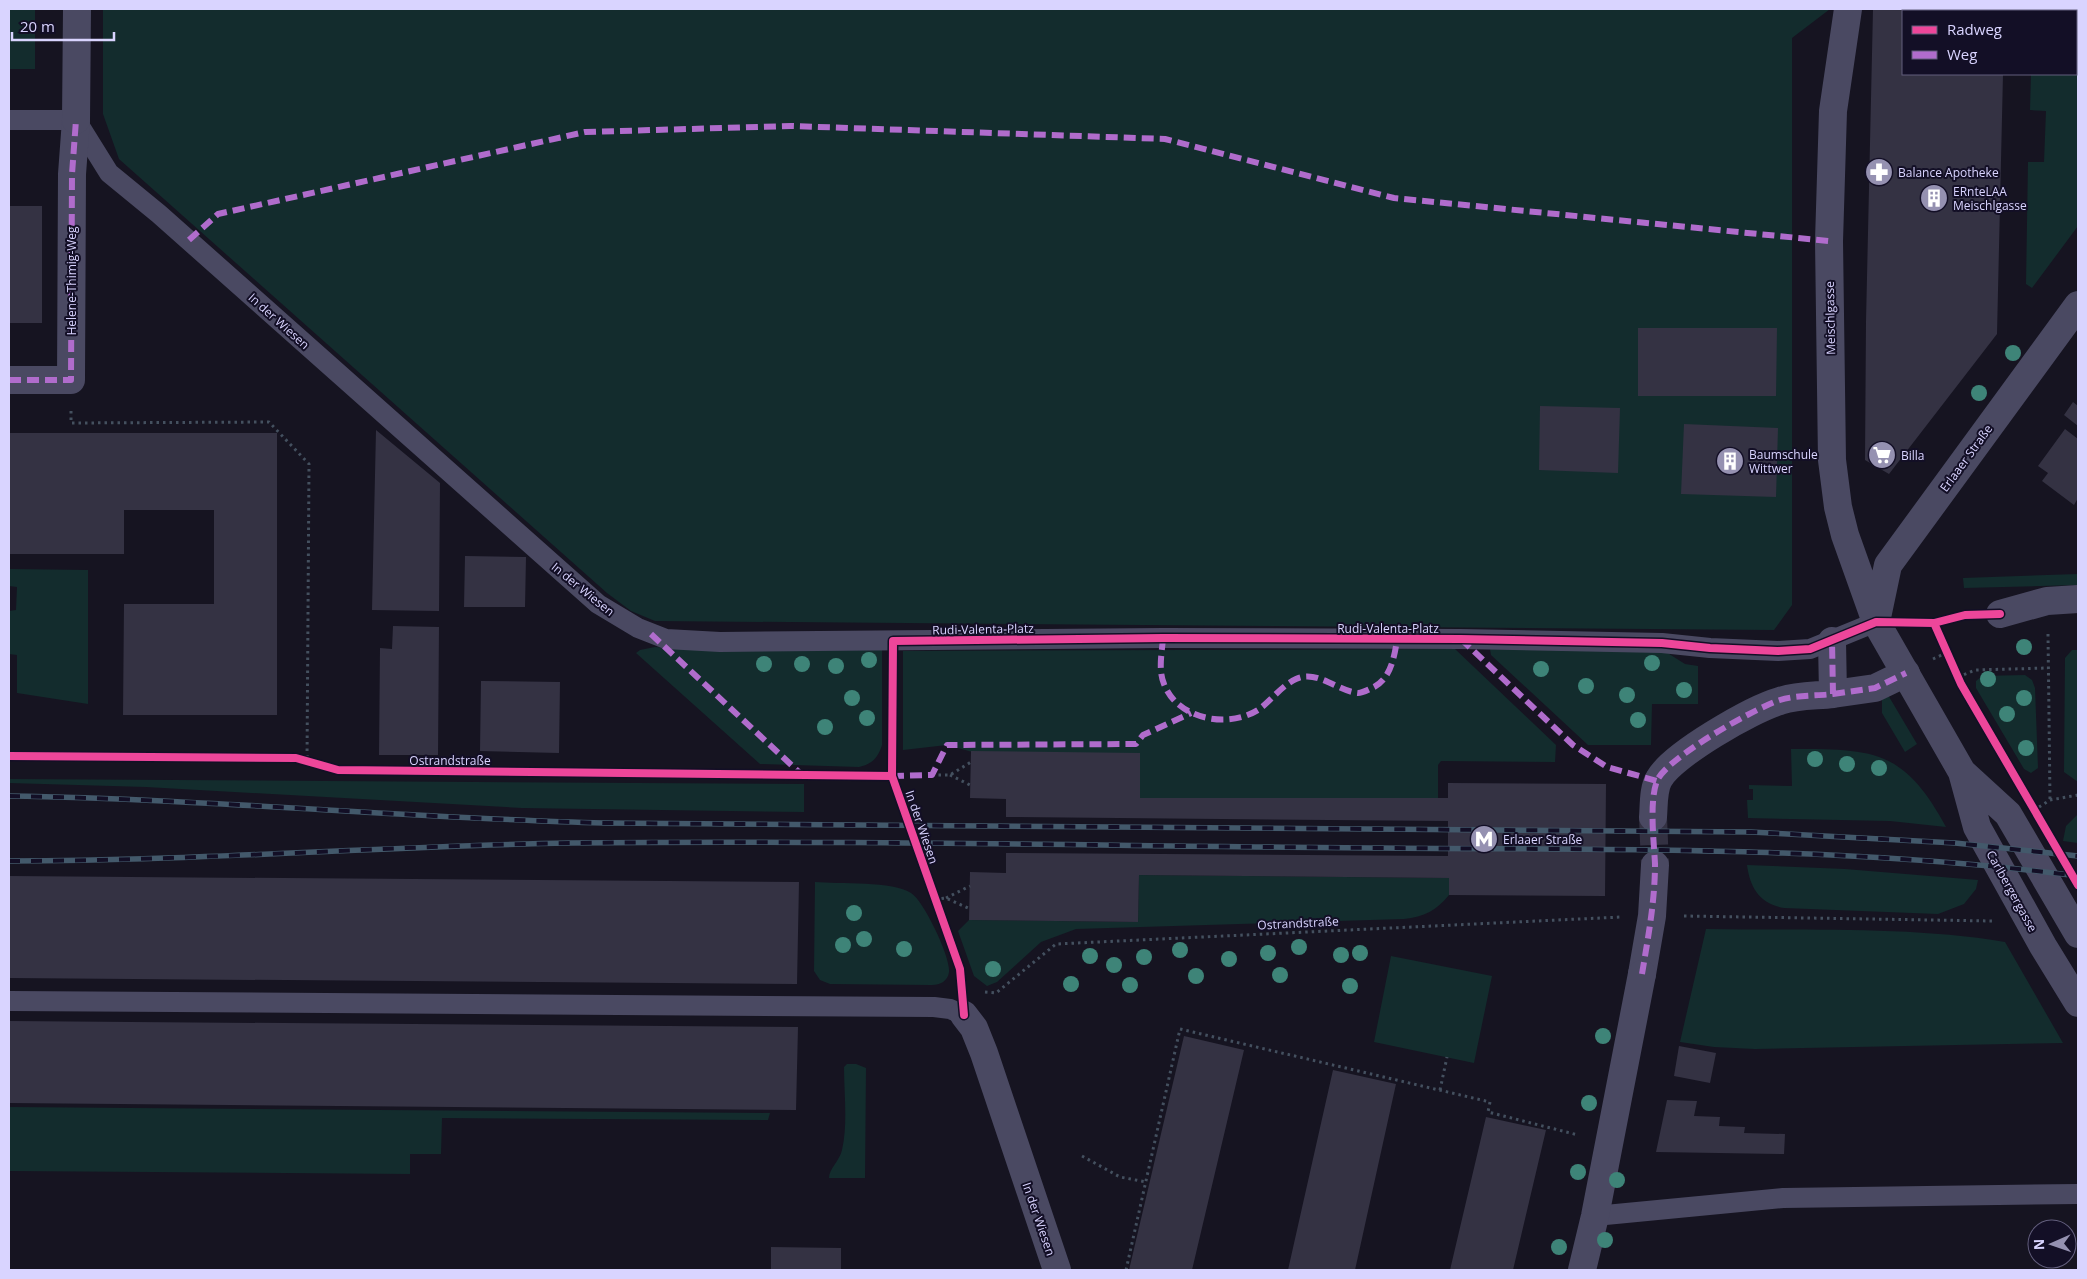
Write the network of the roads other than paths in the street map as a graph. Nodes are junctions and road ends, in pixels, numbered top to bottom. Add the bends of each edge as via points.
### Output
1 (77, 9) edge
2 (1848, 9) edge
3 (9, 120) edge
4 (76, 120) junction
5 (2078, 305) edge
6 (9, 380) edge
7 (2078, 599) edge
8 (2000, 614) dead end
9 (1876, 622) junction
10 (893, 641) joint
11 (1832, 641) junction
12 (1906, 673) junction
13 (1833, 694) junction
14 (1962, 772) junction
15 (1653, 817) tunnel mouth
16 (1655, 865) tunnel mouth
17 (2078, 934) edge
18 (9, 1001) edge
19 (2078, 1003) edge
20 (964, 1016) joint
21 (2078, 1194) edge
22 (1596, 1216) junction
23 (1057, 1270) edge
24 (1582, 1270) edge

1 - 4 street
2 - 9 street, Meischlgasse via 1833,111 1829,241 1832,460 1845,535
3 - 4 lane
4 - 6 street, Helene-Thimig-Weg via 72,174 70,380
4 - 10 lane, In der Wiesen via 108,172 610,612 651,634 683,641
5 - 9 street, Erlaaer Straße via 1888,565
7 - 8 street via 2047,601
9 - 11 lane, Rudi-Valenta-Platz
9 - 12 street, Carlbergergasse
10 - 11 lane, Rudi-Valenta-Platz via 1163,638 1499,640 1662,642 1778,651 1810,648
11 - 13 street
12 - 13 street via 1875,688
12 - 14 street, Carlbergergasse
13 - 15 street via 1782,700 1763,706 1680,756 1657,781
14 - 17 street, Carlbergergasse via 2008,814
14 - 19 street, Carlbergergasse via 1977,827
16 - 22 street via 1652,916
18 - 20 lane via 934,1007 950,1009
20 - 23 street, In der Wiesen via 974,1028 984,1053
21 - 22 lane via 1783,1198
22 - 24 street

